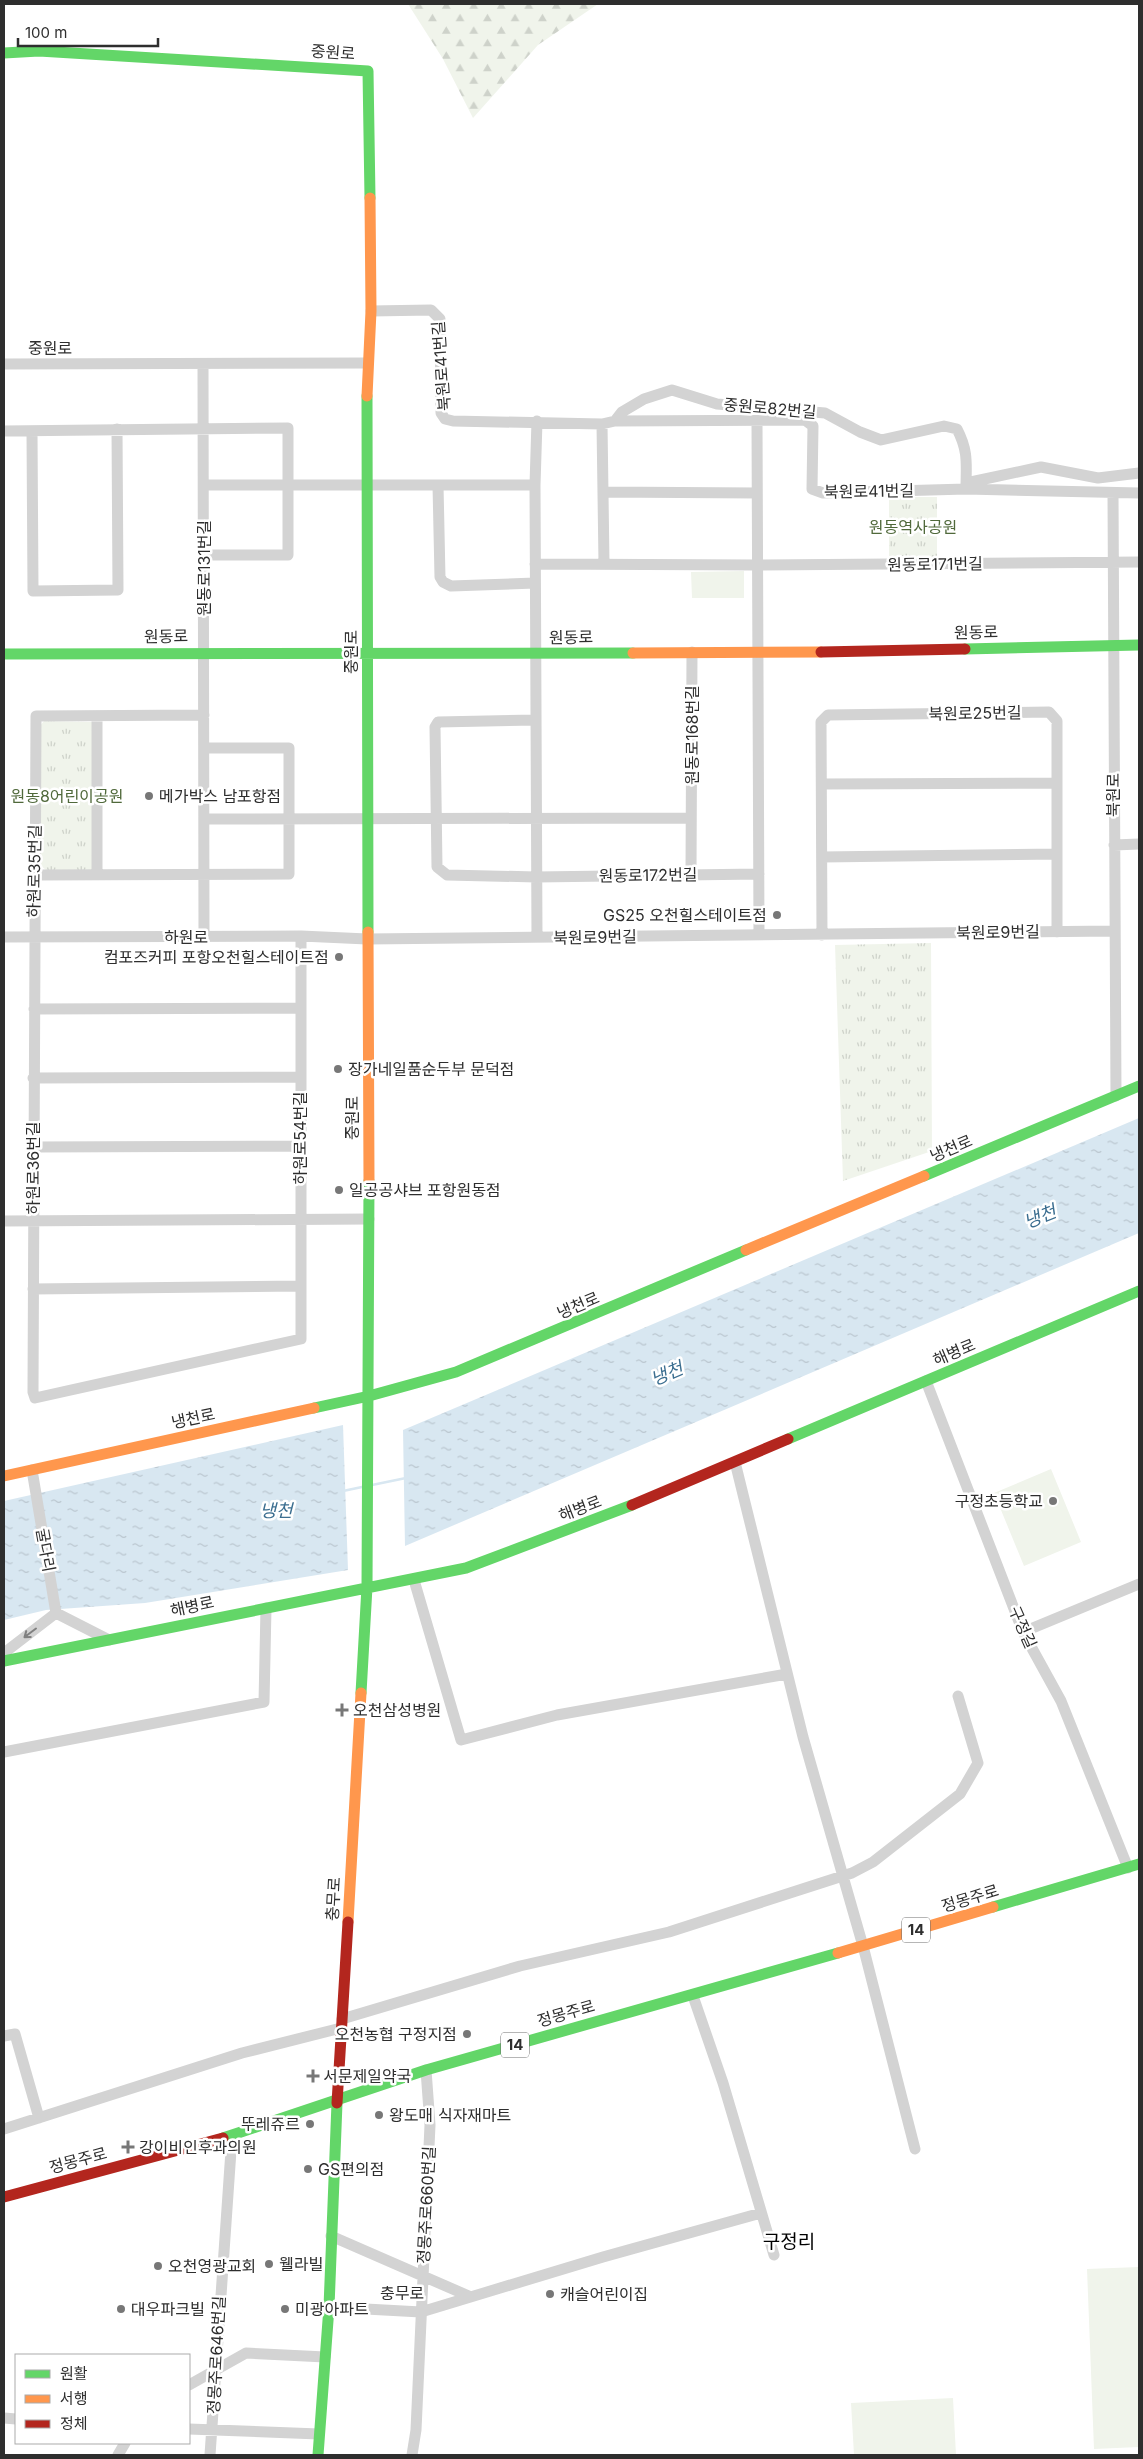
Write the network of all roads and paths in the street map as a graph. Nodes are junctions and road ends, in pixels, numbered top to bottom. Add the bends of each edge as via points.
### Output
1 (4, 53) edge
2 (371, 311) junction
3 (4, 364) edge
4 (203, 364) junction
5 (367, 364) junction
6 (537, 421) junction
7 (615, 421) junction
8 (757, 422) junction
9 (602, 424) junction
10 (204, 428) junction
11 (32, 430) junction
12 (117, 430) junction
13 (4, 431) edge
14 (1139, 473) edge
15 (367, 484) junction
16 (204, 485) junction
17 (288, 485) junction
18 (438, 485) junction
19 (536, 485) junction
20 (966, 486) junction
21 (603, 492) junction
22 (756, 493) junction
23 (1113, 493) junction
24 (1139, 493) edge
25 (204, 555) junction
26 (1113, 562) junction
27 (1139, 562) edge
28 (604, 563) junction
29 (535, 564) junction
30 (757, 565) junction
31 (535, 583) junction
32 (1113, 645) junction
33 (1139, 645) edge
34 (204, 652) junction
35 (367, 652) junction
36 (692, 652) junction
37 (535, 653) junction
38 (758, 653) junction
39 (4, 654) edge
40 (204, 715) junction
41 (97, 716) junction
42 (535, 720) junction
43 (204, 748) junction
44 (1056, 783) junction
45 (822, 784) junction
46 (691, 818) junction
47 (204, 819) junction
48 (536, 819) junction
49 (289, 820) junction
50 (367, 820) junction
51 (436, 820) junction
52 (1139, 844) edge
53 (1114, 845) junction
54 (1057, 854) junction
55 (822, 857) junction
56 (204, 874) junction
57 (692, 874) junction
58 (759, 874) junction
59 (34, 875) junction
60 (96, 875) junction
61 (536, 877) junction
62 (1114, 931) junction
63 (1057, 932) junction
64 (758, 935) junction
65 (822, 935) junction
66 (204, 936) junction
67 (301, 936) junction
68 (34, 937) junction
69 (537, 937) junction
70 (4, 938) edge
71 (367, 939) junction
72 (34, 1008) junction
73 (300, 1008) junction
74 (300, 1077) junction
75 (34, 1078) junction
76 (1139, 1086) edge
77 (1116, 1096) junction
78 (300, 1146) junction
79 (33, 1147) junction
80 (368, 1219) junction
81 (300, 1220) junction
82 (4, 1221) edge
83 (33, 1221) junction
84 (301, 1286) junction
85 (33, 1288) junction
86 (1139, 1291) edge
87 (926, 1382) junction
88 (369, 1396) junction
89 (36, 1398) joint
90 (735, 1462) junction
91 (32, 1470) junction
92 (4, 1476) edge
93 (368, 1564) joint
94 (414, 1580) junction
95 (1139, 1584) edge
96 (367, 1587) junction
97 (266, 1608) junction
98 (56, 1611) junction
99 (1023, 1632) junction
100 (109, 1640) junction
101 (4, 1653) edge
102 (4, 1661) edge
103 (787, 1674) junction
104 (958, 1696) dead end
105 (4, 1752) edge
106 (1139, 1864) edge
107 (1128, 1868) junction
108 (843, 1876) junction
109 (863, 1946) junction
110 (693, 1996) junction
111 (341, 2024) junction
112 (4, 2036) edge
113 (426, 2070) junction
114 (338, 2098) junction
115 (39, 2118) junction
116 (4, 2129) edge
117 (232, 2136) junction
118 (914, 2149) dead end
119 (4, 2197) edge
120 (761, 2212) junction
121 (331, 2236) junction
122 (774, 2255) dead end
123 (423, 2276) junction
124 (471, 2297) junction
125 (329, 2307) junction
126 (421, 2312) junction
127 (325, 2357) junction
128 (215, 2373) junction
129 (190, 2386) edge
130 (190, 2429) edge
131 (212, 2430) junction
132 (319, 2434) junction
133 (124, 2444) edge
134 (118, 2455) edge
135 (210, 2455) edge
136 (318, 2455) edge
137 (412, 2455) edge

1 - 2 street, 중원로 via 39,51 368,70
2 - 5 street, 중원로
2 - 6 street, 북원로41번길 via 431,310 436,313 440,319 441,413 445,419
3 - 4 street, 중원로
4 - 5 street, 중원로
4 - 10 street, 원동로131번길
5 - 15 street, 중원로
6 - 9 street, 북원로41번길
6 - 19 street
7 - 8 street, 북원로41번길
7 - 9 street, 북원로41번길
7 - 20 street, 중원로82번길 via 622,412 644,398 672,390 716,404 824,413 881,440 944,426 957,429 965,444
8 - 20 street, 북원로41번길 via 805,420 813,426 812,489 816,492
8 - 22 street
9 - 21 street
10 - 12 street
10 - 16 street, 원동로131번길
10 - 17 street via 288,428
11 - 12 street
11 - 12 street via 33,591 118,590
11 - 13 street
14 - 20 street via 1098,478 1041,467
15 - 17 street
15 - 18 street
15 - 35 street, 중원로
16 - 17 street
16 - 25 street, 원동로131번길
17 - 25 street via 288,555
18 - 19 street
18 - 31 street via 440,577 443,582 451,586
19 - 29 street
20 - 23 street, 북원로41번길
21 - 22 street
21 - 28 street
22 - 30 street
23 - 24 street, 북원로41번길
23 - 26 street, 북원로
25 - 34 street, 원동로131번길
26 - 27 street, 원동로171번길
26 - 30 street, 원동로171번길
26 - 32 street, 북원로
28 - 29 street, 원동로171번길
28 - 30 street, 원동로171번길
29 - 31 street
30 - 38 street
31 - 37 street
32 - 33 street, 원동로
32 - 38 street, 원동로
32 - 53 street, 북원로
34 - 35 street, 원동로
34 - 39 street, 원동로
34 - 40 street, 원동로131번길
35 - 37 street, 원동로
35 - 50 street, 중원로
36 - 37 street, 원동로
36 - 38 street, 원동로
36 - 46 street, 원동로168번길
37 - 42 street
38 - 58 street
40 - 41 street
40 - 43 street, 원동로131번길
41 - 59 street, 하원로35번길 via 36,716
41 - 60 street
42 - 48 street
42 - 51 street via 438,722 435,727
43 - 47 street, 원동로131번길
43 - 49 street via 289,748
44 - 45 street
44 - 45 street, 북원로25번길 via 1056,721 1049,712 828,715 821,722
44 - 54 street, 북원로25번길
45 - 55 street
46 - 48 street
46 - 57 street, 원동로168번길
47 - 49 street
47 - 56 street, 원동로131번길
48 - 51 street
48 - 61 street
49 - 50 street
49 - 56 street via 289,874
50 - 51 street
50 - 71 street, 중원로
51 - 61 street, 원동로172번길 via 437,867 441,872 447,875
52 - 53 street
53 - 62 street, 북원로
54 - 55 street
54 - 63 street, 북원로25번길
55 - 65 street
56 - 60 street
56 - 66 street, 원동로131번길
57 - 58 street, 원동로172번길
57 - 61 street, 원동로172번길
58 - 64 street
59 - 60 street
59 - 68 street, 하원로35번길
61 - 69 street
62 - 63 street, 북원로9번길
62 - 77 street, 북원로
63 - 65 street, 북원로9번길
64 - 65 street, 북원로9번길
64 - 69 street, 북원로9번길
66 - 67 street, 하원로
66 - 68 street, 하원로
67 - 71 street, 하원로
67 - 73 street, 하원로54번길
68 - 70 street, 하원로
68 - 72 street, 하원로36번길
69 - 71 street, 북원로9번길
71 - 80 street, 중원로
72 - 73 street
72 - 75 street, 하원로36번길
73 - 74 street, 하원로54번길
74 - 75 street
74 - 78 street, 하원로54번길
75 - 79 street, 하원로36번길
76 - 77 street, 냉천로
77 - 88 street, 냉천로 via 473,1366
78 - 79 street
78 - 81 street, 하원로54번길
79 - 83 street, 하원로36번길
80 - 81 street
80 - 88 street, 중원로
81 - 83 street
81 - 84 street, 하원로54번길
82 - 83 street
83 - 85 street, 하원로36번길
84 - 85 street
84 - 89 street, 하원로54번길 via 302,1339
85 - 89 street, 하원로36번길
86 - 87 street, 해병로
87 - 90 street, 해병로
87 - 99 street, 구정길
88 - 91 street, 냉천로
88 - 93 street, 중원로
90 - 94 street, 해병로 via 572,1529 466,1568
90 - 103 street
91 - 92 street, 냉천로
91 - 98 street, 굴다리
93 - 96 street, 충무로
94 - 96 street, 해병로
94 - 103 street via 461,1740 557,1714
95 - 99 street
96 - 97 street, 해병로
96 - 111 street, 충무로
97 - 100 street, 해병로
97 - 105 street via 264,1702
98 - 100 street
98 -> 101 street
99 - 107 street, 구정길 via 1060,1701
100 - 102 street, 해병로
103 - 108 street
104 - 108 street via 978,1763 960,1794 873,1862
106 - 107 street, 정몽주로 / 14
107 - 109 street, 정몽주로 / 14
108 - 109 street
108 - 111 street via 669,1932 520,1966
109 - 110 street, 정몽주로 / 14
109 - 118 street
110 - 113 street, 정몽주로 / 14
110 - 120 street via 723,2082
111 - 114 street, 충무로
111 - 115 street
112 - 115 street via 15,2034
113 - 114 street, 정몽주로 / 14
113 - 123 street, 정몽주로660번길 via 430,2125
114 - 117 street, 정몽주로 / 14
114 - 121 street, 충무로
115 - 116 street
117 - 119 street, 정몽주로 / 14
117 - 128 street, 정몽주로646번길
120 - 122 street
120 - 124 street
121 - 123 street, 충무로
121 - 125 street, 충무로
123 - 124 street, 충무로
123 - 126 street, 정몽주로660번길
124 - 126 street, 충무로
125 - 126 street, 충무로
125 - 127 street, 충무로
126 - 137 street, 정몽주로660번길
127 - 128 street via 246,2353
127 - 132 street, 충무로
128 - 129 street
128 - 131 street, 정몽주로646번길
130 - 131 street
131 - 132 street
131 - 135 street, 정몽주로646번길
132 - 136 street, 충무로
133 - 134 street

